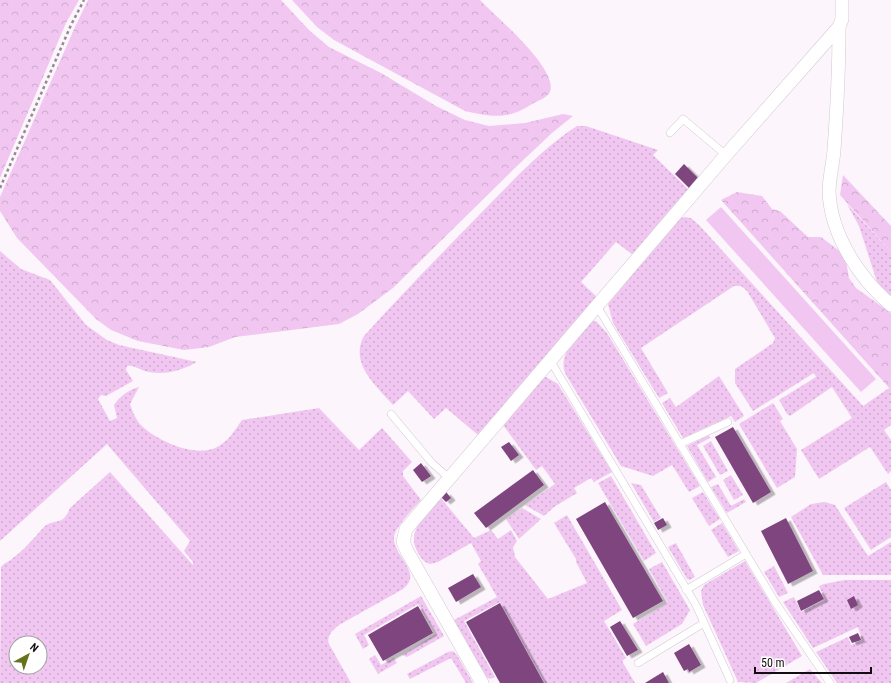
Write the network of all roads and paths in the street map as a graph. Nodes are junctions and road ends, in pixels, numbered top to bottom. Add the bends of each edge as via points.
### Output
1 (84, 0) edge
2 (842, 0) edge
3 (839, 27) junction
4 (670, 133) dead end
5 (726, 155) junction
6 (0, 188) edge
7 (891, 305) edge
8 (597, 306) junction
9 (550, 360) junction
10 (391, 414) dead end
11 (728, 422) dead end
12 (680, 444) junction
13 (449, 478) junction
14 (746, 554) junction
15 (686, 590) junction
16 (704, 623) junction
17 (638, 663) dead end
18 (730, 680) dead end
19 (482, 683) edge
20 (830, 683) edge

1 - 6 path
2 - 3 street via 842,19
3 - 5 street
3 - 7 street via 839,70 829,192 842,239 853,261 870,284
4 - 5 lane via 683,119
5 - 8 street
8 - 9 street
8 - 12 lane
9 - 13 street
9 - 15 lane
10 - 13 lane via 432,463
11 - 12 lane
12 - 14 lane
13 - 19 street via 406,529 403,542
14 - 15 lane
14 - 20 lane
15 - 16 lane
16 - 17 lane
16 - 18 lane

